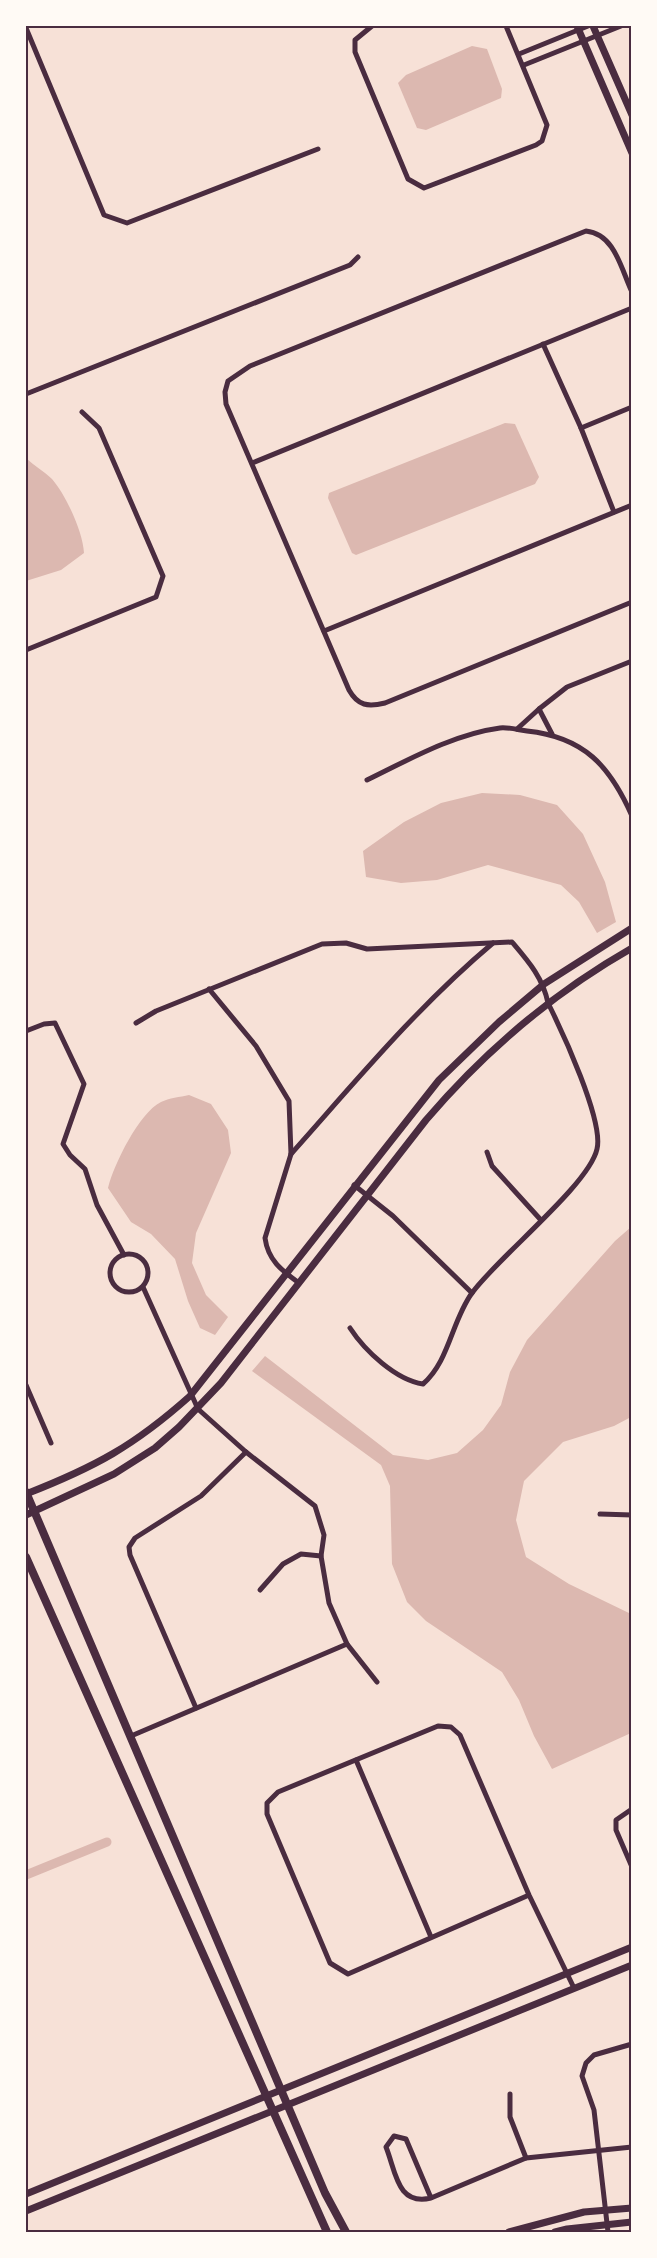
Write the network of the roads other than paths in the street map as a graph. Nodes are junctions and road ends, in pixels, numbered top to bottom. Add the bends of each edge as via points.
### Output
1 (372, 26) edge
2 (506, 26) edge
3 (588, 26) edge
4 (593, 26) edge
5 (621, 26) edge
6 (26, 28) edge
7 (578, 28) edge
8 (597, 35) junction
9 (584, 41) junction
10 (519, 54) junction
11 (524, 65) junction
12 (632, 115) edge
13 (318, 149) dead end
14 (632, 153) edge
15 (358, 257) dead end
16 (632, 292) edge
17 (632, 308) edge
18 (543, 344) junction
19 (26, 394) edge
20 (632, 407) edge
21 (82, 412) dead end
22 (581, 428) junction
23 (252, 463) junction
24 (632, 506) edge
25 (614, 512) junction
26 (632, 602) edge
27 (324, 631) junction
28 (26, 650) edge
29 (632, 661) edge
30 (539, 709) junction
31 (517, 729) junction
32 (552, 734) junction
33 (367, 780) dead end
34 (632, 816) edge
35 (632, 928) edge
36 (495, 942) junction
37 (632, 948) edge
38 (544, 984) junction
39 (209, 989) junction
40 (548, 1003) junction
41 (136, 1023) dead end
42 (26, 1031) edge
43 (487, 1152) dead end
44 (291, 1154) junction
45 (354, 1185) junction
46 (368, 1195) junction
47 (540, 1219) junction
48 (124, 1255) junction
49 (285, 1273) junction
50 (299, 1283) junction
51 (143, 1287) junction
52 (472, 1293) junction
53 (351, 1328) dead end
54 (26, 1385) edge
55 (190, 1396) junction
56 (198, 1409) junction
57 (51, 1443) dead end
58 (246, 1452) junction
59 (26, 1493) edge
60 (29, 1513) edge
61 (600, 1514) dead end
62 (632, 1515) edge
63 (321, 1556) junction
64 (26, 1557) edge
65 (260, 1590) dead end
66 (347, 1644) junction
67 (377, 1682) dead end
68 (196, 1708) junction
69 (131, 1736) junction
70 (356, 1760) junction
71 (632, 1809) edge
72 (632, 1867) edge
73 (529, 1895) junction
74 (431, 1937) junction
75 (632, 1947) edge
76 (632, 1965) edge
77 (567, 1973) junction
78 (574, 1988) junction
79 (632, 2044) edge
80 (281, 2090) junction
81 (510, 2094) dead end
82 (266, 2096) junction
83 (287, 2105) junction
84 (273, 2111) junction
85 (632, 2147) edge
86 (600, 2149) junction
87 (526, 2158) junction
88 (26, 2194) edge
89 (431, 2198) junction
90 (632, 2208) edge
91 (606, 2209) junction
92 (26, 2211) edge
93 (632, 2222) edge
94 (608, 2223) junction
95 (327, 2232) edge
96 (346, 2232) edge
97 (509, 2232) edge
98 (555, 2232) edge
99 (608, 2232) edge

1 - 11 street via 355,40 355,52 408,179 415,185 430,187 542,141 547,125
2 - 10 street
3 - 7 street
4 - 8 street
5 - 8 street
6 - 13 street via 104,215 127,223
7 - 9 street
7 - 10 street
8 - 9 street
8 - 12 street
9 - 11 street
9 - 14 street
10 - 11 street
15 - 19 street via 350,265
16 - 23 street via 611,245 598,232 586,231 250,366 228,381 225,392 226,404
17 - 18 street
18 - 22 street
18 - 23 street
20 - 22 street
21 - 28 street via 99,428 164,576 156,597
22 - 25 street
23 - 27 street
24 - 25 street
25 - 27 street
26 - 27 street via 385,703 363,705 354,699
29 - 30 street via 567,687
30 - 31 street
30 - 32 street
31 - 32 street
31 - 33 street via 501,728 468,737
32 - 34 street via 588,751 618,785
35 - 38 street
36 - 38 street via 512,942
36 - 39 street via 367,949 346,943 322,944
36 - 44 street via 452,978
37 - 40 street
38 - 40 street
38 - 45 street via 439,1080
39 - 41 street
39 - 44 street via 256,1046 289,1101
40 - 46 street via 457,1086
40 - 47 street via 595,1119 597,1150 580,1180
42 - 48 street via 55,1023 84,1084 63,1144 85,1169 97,1205
43 - 47 street via 492,1166
44 - 49 street via 265,1238 267,1252
45 - 46 street
45 - 49 street
46 - 50 street
46 - 52 street
47 - 52 street
48 - 51 street via 138,1256 147,1265 148,1278
48 - 51 street via 111,1265 112,1283 128,1293
49 - 50 street
49 - 55 street
50 - 56 street
51 - 55 street
52 - 53 street via 434,1375 423,1384 408,1382 359,1342
54 - 57 street
55 - 56 street
55 - 59 street via 116,1454
56 - 58 street
56 - 60 street via 129,1466
58 - 63 street via 315,1506 324,1535
58 - 68 street via 201,1496 135,1538 129,1547
59 - 60 main road
60 - 69 main road
61 - 62 street
63 - 65 street via 301,1554 283,1564
63 - 66 street via 329,1603
64 - 82 main road
66 - 67 street
66 - 68 street
68 - 69 street
69 - 80 main road
70 - 73 street via 438,1726 451,1727 460,1735
70 - 74 street
70 - 74 street via 278,1792 267,1803 267,1814 330,1963 348,1974
71 - 72 street via 616,1820 616,1830
73 - 74 street
73 - 77 street
75 - 77 street
76 - 78 street
77 - 78 street
77 - 80 street
78 - 83 street
79 - 86 street via 594,2055 582,2076 594,2110
80 - 82 street
80 - 83 main road
81 - 87 street via 510,2117
82 - 84 main road
82 - 88 street
83 - 84 street
83 - 96 main road
84 - 92 street
84 - 95 main road
85 - 86 street
86 - 87 street
86 - 91 street
87 - 89 street
89 - 89 street via 406,2139 399,2136 388,2140 386,2146 406,2196 417,2200
90 - 91 street
91 - 94 street
91 - 97 street via 558,2217
93 - 94 street
94 - 98 street
94 - 99 street

